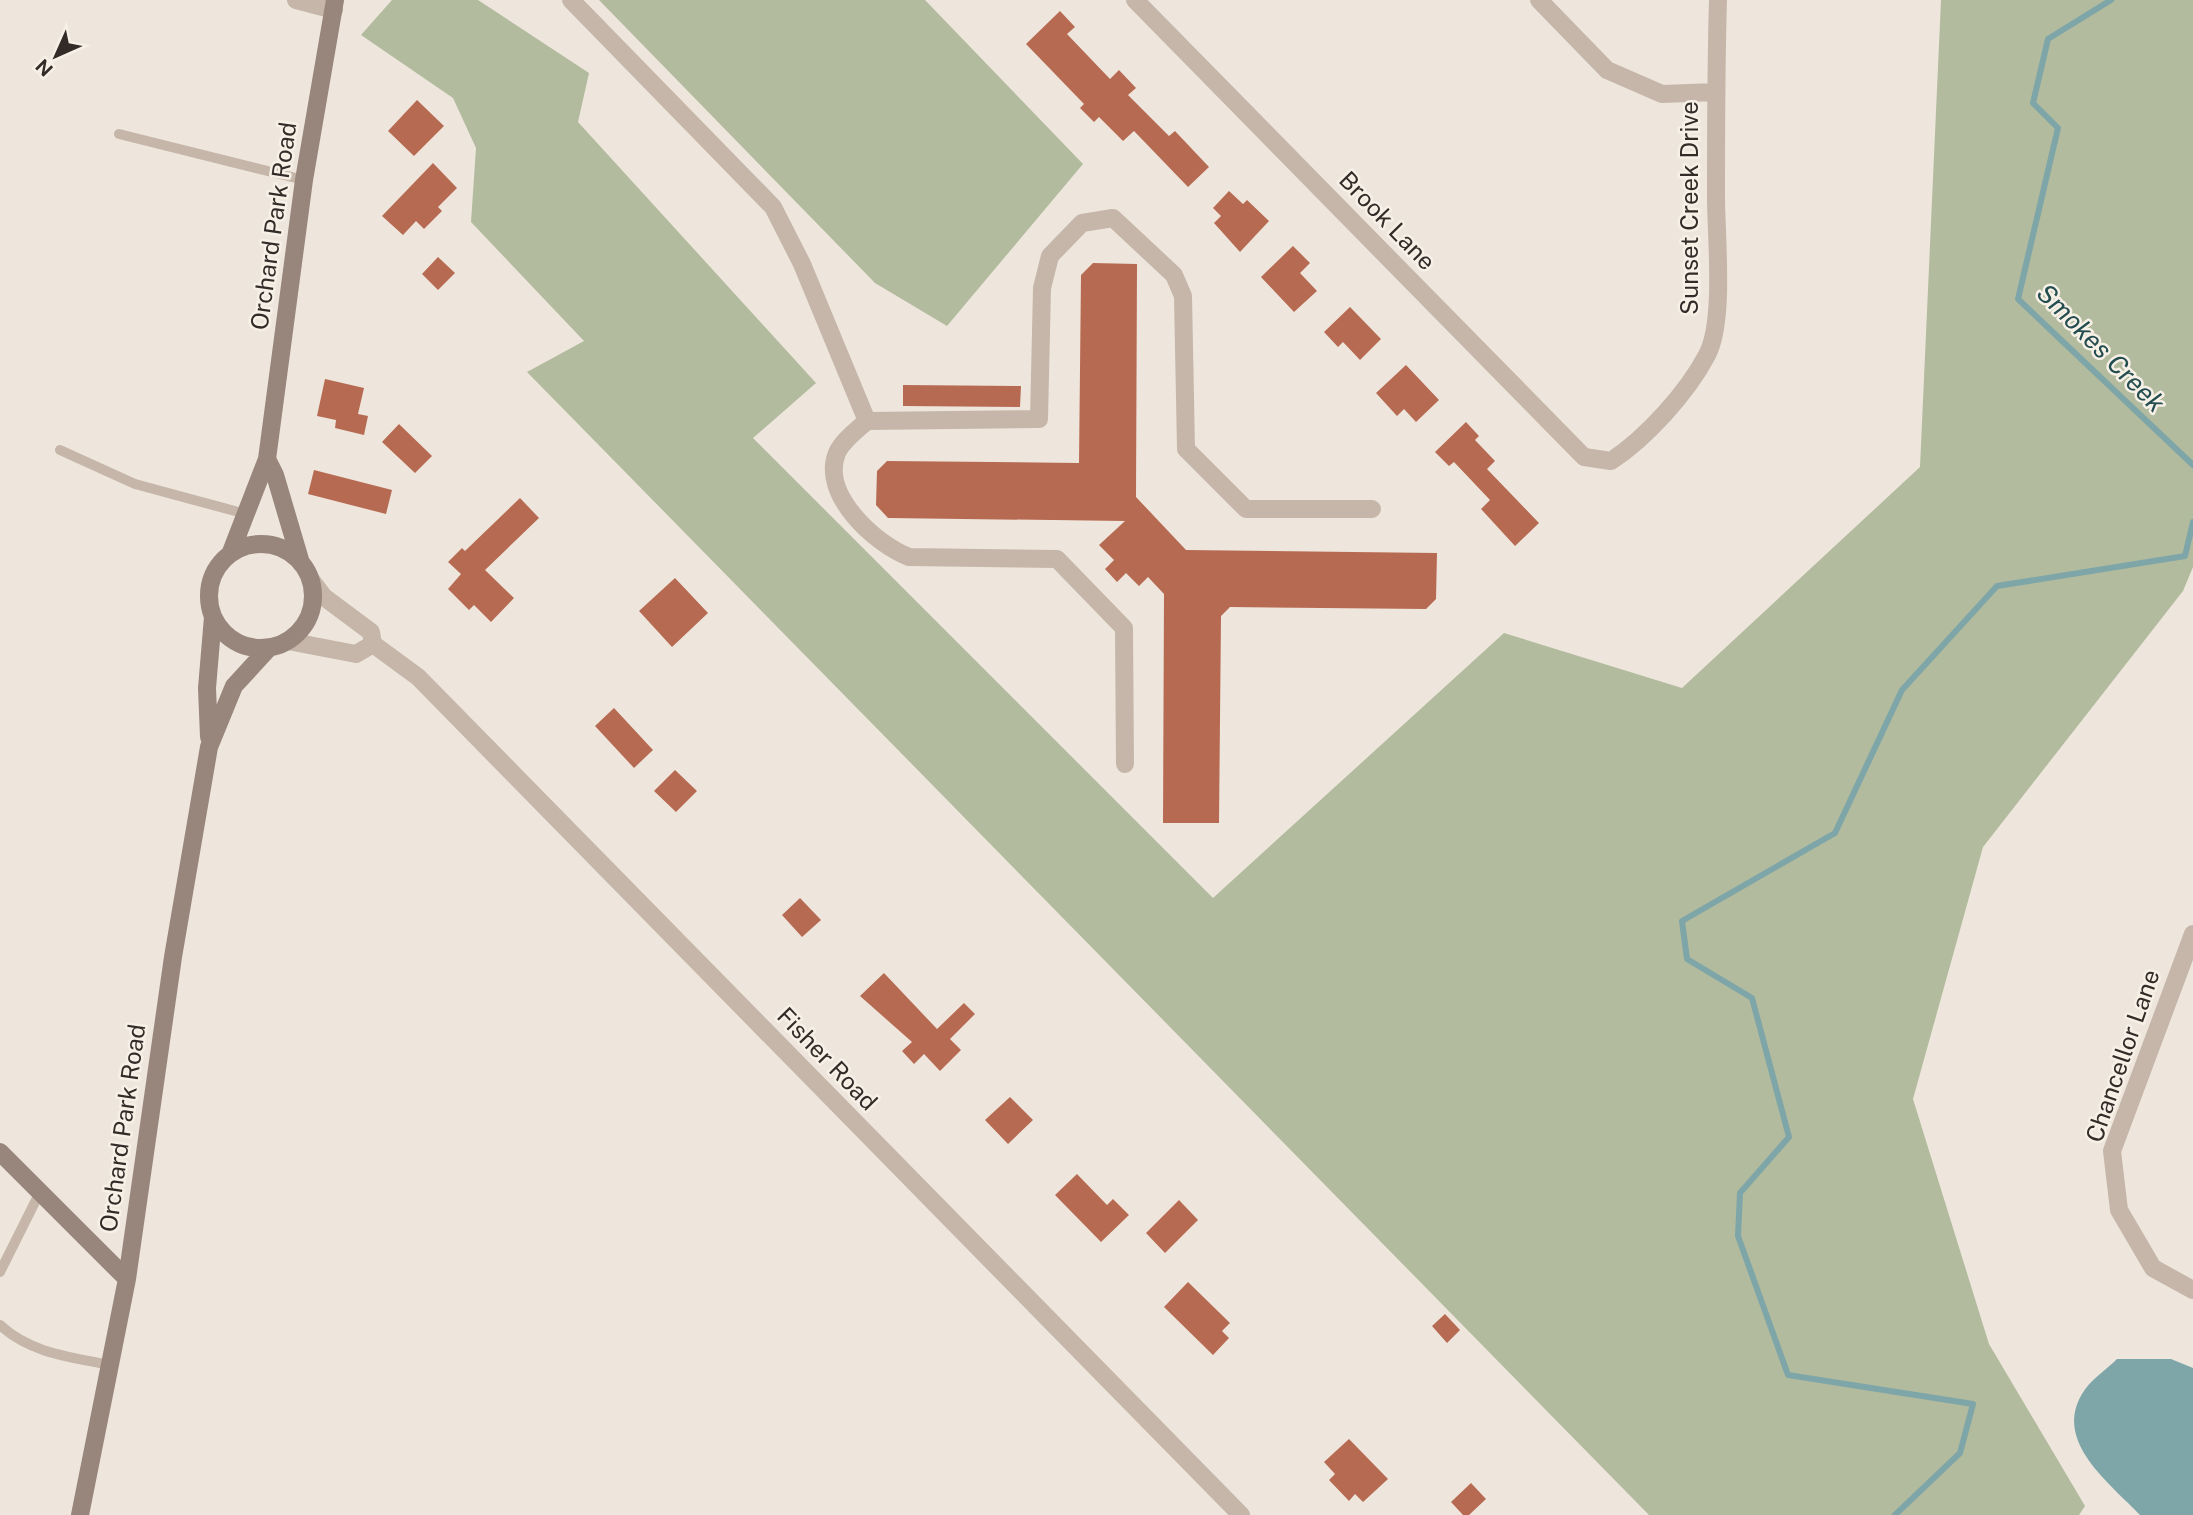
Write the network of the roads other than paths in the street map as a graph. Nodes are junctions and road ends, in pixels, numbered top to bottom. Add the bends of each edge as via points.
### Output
1 (296, 0) edge
2 (570, 0) edge
3 (1135, 0) edge
4 (1539, 0) edge
5 (1718, 0) edge
6 (335, 5) edge
7 (1715, 92) junction
8 (119, 134) dead end
9 (304, 180) junction
10 (867, 421) junction
11 (60, 450) dead end
12 (267, 459) junction
13 (1611, 461) joint
14 (1373, 509) dead end
15 (246, 514) junction
16 (231, 552) junction
17 (302, 563) junction
18 (311, 580) junction
19 (213, 617) junction
20 (288, 641) junction
21 (373, 644) junction
22 (269, 648) junction
23 (209, 747) junction
24 (1125, 764) dead end
25 (2193, 934) edge
26 (0, 1152) edge
27 (40, 1192) junction
28 (0, 1272) edge
29 (127, 1279) junction
30 (2193, 1290) edge
31 (0, 1325) edge
32 (110, 1365) junction
33 (80, 1515) edge
34 (1241, 1515) edge

1 - 6 street
2 - 10 street via 773,207 802,264
3 - 13 street, Brook Lane via 1584,457
4 - 7 street via 1608,70 1662,94
5 - 7 street, Sunset Creek Drive
6 - 9 main road, Orchard Park Road
7 - 13 street, Sunset Creek Drive via 1717,308 1708,354 1658,419
8 - 9 lane
9 - 12 main road, Orchard Park Road
10 - 14 street via 1040,419 1042,288 1050,256 1082,223 1113,218 1174,275 1183,296 1186,449 1247,509
10 - 24 street via 838,451 835,484 850,511 889,549 909,557 1057,559 1124,628
11 - 15 lane via 135,484
12 - 15 main road, Orchard Park Road
12 - 17 main road, Orchard Park Road
15 - 16 main road, Orchard Park Road
16 - 17 main road via 264,543 282,547
16 - 19 main road via 211,580 208,597
17 - 18 main road
18 - 20 main road via 313,604 308,621
18 - 21 street, Fisher Road via 324,597 371,632
19 - 22 main road via 233,640
19 - 23 main road, Orchard Park Road via 207,688
20 - 21 street via 356,654
20 - 22 main road
21 - 34 street, Fisher Road via 418,677
22 - 23 main road, Orchard Park Road via 234,686
23 - 29 main road, Orchard Park Road via 173,957
25 - 30 street, Chancellor Lane via 2112,1151 2119,1210 2153,1268
26 - 27 main road
27 - 28 lane
27 - 29 main road
29 - 32 main road, Orchard Park Road
31 - 32 lane via 13,1337 45,1352
32 - 33 main road, Orchard Park Road

